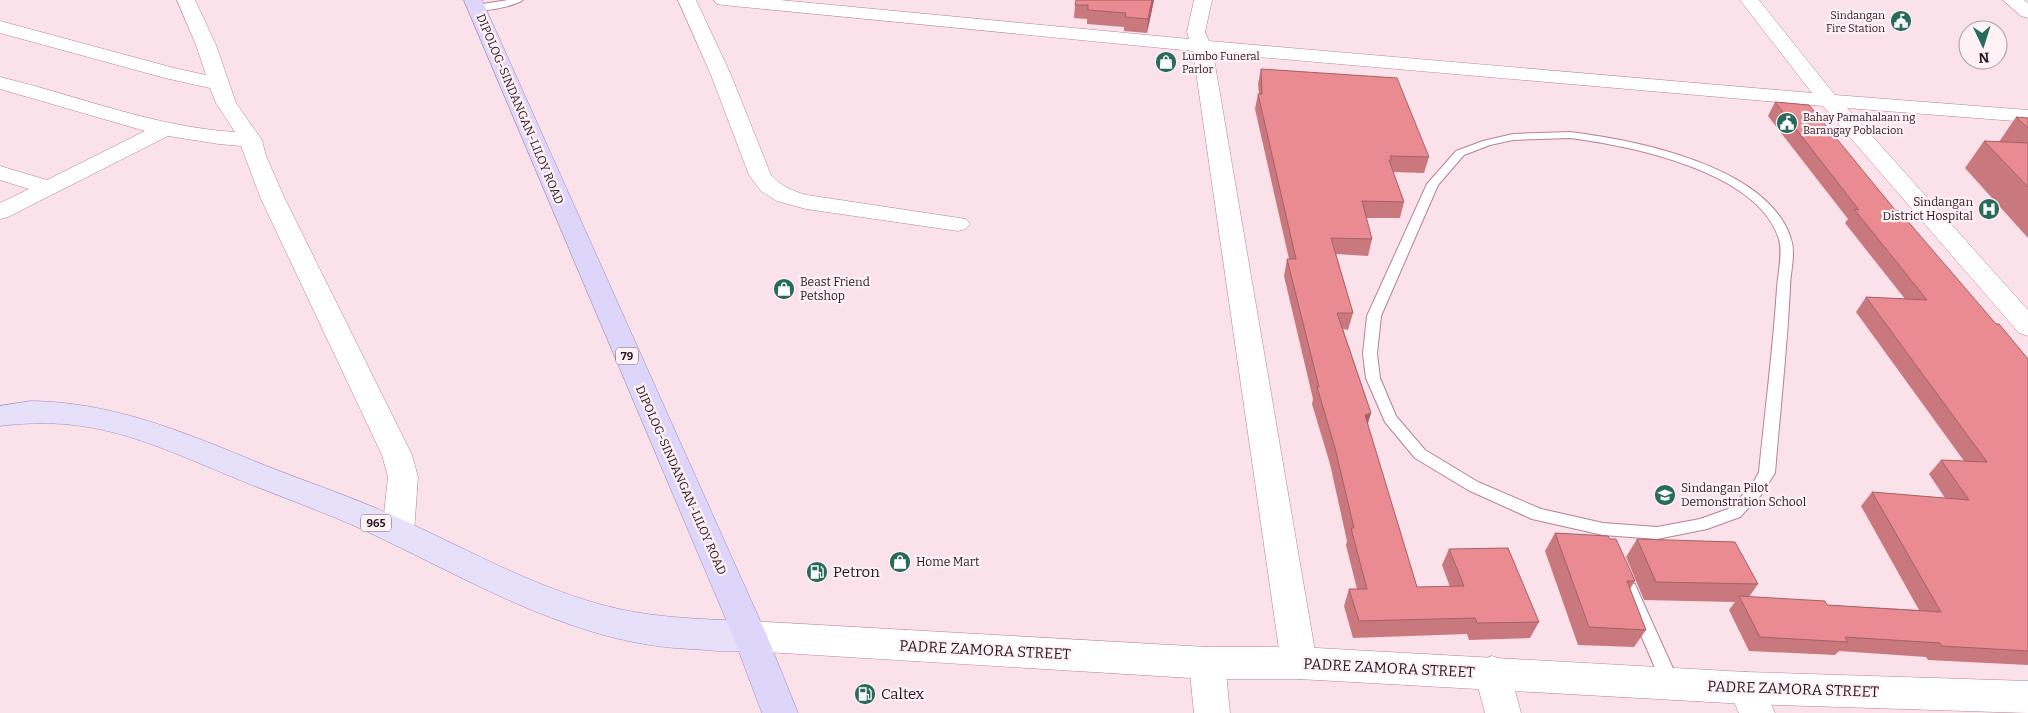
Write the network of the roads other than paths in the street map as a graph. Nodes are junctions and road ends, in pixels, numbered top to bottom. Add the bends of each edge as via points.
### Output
1 (186, 0) edge
2 (518, 0) edge
3 (687, 0) edge
4 (724, 0) edge
5 (1203, 0) edge
6 (1749, 0) edge
7 (2012, 0) edge
8 (474, 4) edge
9 (2028, 12) edge
10 (0, 27) edge
11 (1202, 46) junction
12 (0, 83) edge
13 (218, 83) junction
14 (1830, 102) junction
15 (2028, 116) edge
16 (165, 129) junction
17 (251, 140) junction
18 (0, 173) edge
19 (49, 188) junction
20 (0, 212) edge
21 (958, 224) dead end
22 (2016, 301) edge
23 (2028, 327) edge
24 (0, 416) edge
25 (1603, 529) junction
26 (398, 532) junction
27 (1611, 547) edge
28 (1623, 575) edge
29 (750, 636) junction
30 (1207, 663) junction
31 (1299, 663) junction
32 (1492, 672) junction
33 (1671, 684) junction
34 (2028, 698) edge
35 (1752, 701) edge
36 (780, 713) edge
37 (1212, 713) edge
38 (1503, 713) edge

1 - 13 street
2 - 8 lane via 496,6
3 - 21 street via 766,185 785,196 806,202
4 - 11 street
5 - 11 street via 1196,32
6 - 14 street
7 - 9 street
8 - 29 highway, DIPOLOG-SINDANGAN-LILOY ROAD / 79
10 - 13 street via 172,74
11 - 14 street
11 - 31 street
12 - 16 street
13 - 17 street via 226,103
14 - 15 street
14 - 22 street
16 - 17 street via 226,140
16 - 19 street
17 - 26 street via 273,199 397,454 403,477
18 - 19 street
19 - 20 street
22 - 23 street
24 - 26 main road, 965 via 46,410 79,413 113,422 218,458
25 - 25 lane via 1538,515 1473,486 1420,454 1390,418 1373,378 1370,354 1374,316 1433,184 1460,154 1487,143 1513,137 1597,137 1675,157 1741,187 1763,204 1780,225 1786,241 1767,473 1756,491 1734,513 1701,524 1657,533
25 - 27 lane
26 - 29 main road, 965 via 508,586 564,608 657,632
28 - 33 lane
29 - 30 street, PADRE ZAMORA STREET
29 - 36 highway, DIPOLOG-SINDANGAN-LILOY ROAD / 79
30 - 31 street, PADRE ZAMORA STREET
30 - 37 street
31 - 32 street, PADRE ZAMORA STREET
32 - 33 street, PADRE ZAMORA STREET
32 - 38 street
33 - 35 street, PADRE ZAMORA STREET
34 - 35 street, PADRE ZAMORA STREET

